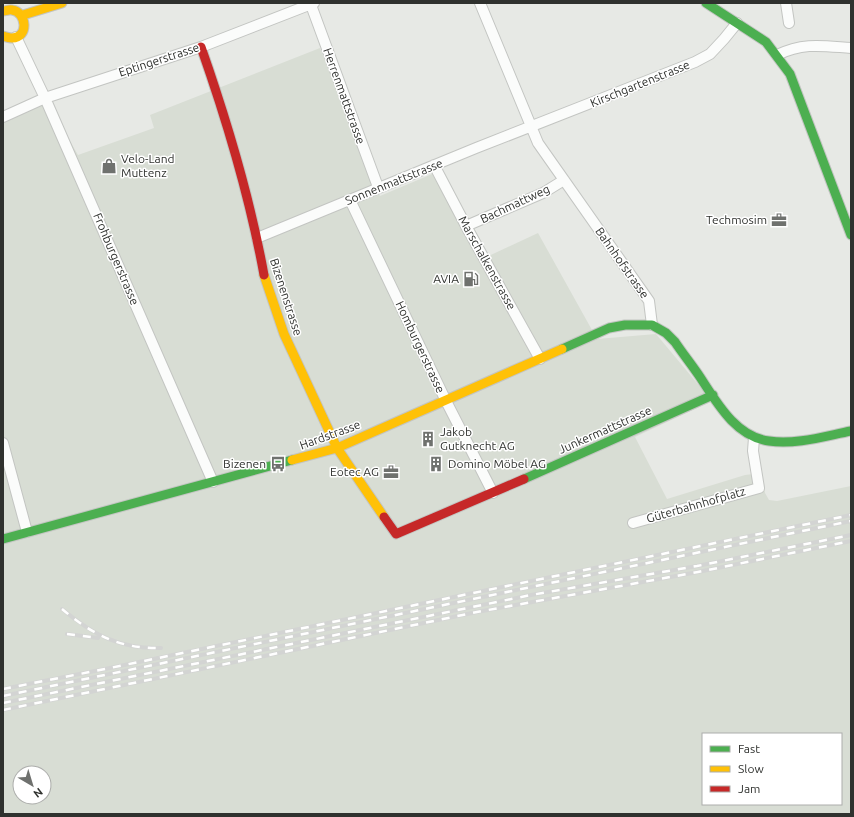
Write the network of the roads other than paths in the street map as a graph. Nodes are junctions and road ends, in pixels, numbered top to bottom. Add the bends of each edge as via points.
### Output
1 (62, 3) edge
2 (480, 3) edge
3 (706, 3) edge
4 (786, 3) edge
5 (313, 4) edge
6 (4, 8) edge
7 (23, 16) junction
8 (737, 23) junction
9 (789, 23) dead end
10 (3, 36) edge
11 (16, 37) junction
12 (202, 47) junction
13 (851, 48) edge
14 (777, 55) junction
15 (46, 98) junction
16 (3, 117) edge
17 (531, 127) junction
18 (434, 166) junction
19 (564, 180) junction
20 (378, 187) junction
21 (350, 200) junction
22 (848, 217) edge
23 (466, 226) junction
24 (851, 235) edge
25 (257, 238) junction
26 (652, 326) junction
27 (540, 359) junction
28 (712, 395) junction
29 (446, 401) junction
30 (851, 431) edge
31 (754, 438) junction
32 (3, 444) edge
33 (337, 448) junction
34 (213, 482) junction
35 (492, 493) junction
36 (633, 523) dead end
37 (26, 532) junction
38 (396, 534) joint
39 (3, 539) edge

1 - 7 street
2 - 17 street, Bahnhofstrasse
3 - 8 street
4 - 9 street
5 - 12 street, Eptingerstrasse
5 - 20 street, Herrenmattstrasse
6 - 7 street via 15,10
7 - 11 street via 24,28
8 - 14 street via 766,42
8 - 17 street, Kirschgartenstrasse via 710,54 696,62
10 - 11 street
11 - 15 street, Frohburgerstrasse
12 - 15 street, Eptingerstrasse
12 - 25 street, Bizenenstrasse via 222,107
13 - 14 street via 812,45 790,49
14 - 22 street via 790,74
15 - 16 street, Eptingerstrasse
15 - 34 street, Frohburgerstrasse
17 - 18 street, Sonnenmattstrasse
17 - 19 street, Bahnhofstrasse via 538,143
18 - 20 street, Sonnenmattstrasse
18 - 23 street, Marschalkenstrasse
19 - 23 street, Bachmattweg via 543,193
19 - 26 street, Bahnhofstrasse via 649,301
20 - 21 street, Sonnenmattstrasse
21 - 25 street, Sonnenmattstrasse
21 - 29 street, Homburgerstrasse
22 - 24 street
23 - 27 street, Marschalkenstrasse
25 - 33 street, Bizenenstrasse via 264,277 284,334
26 - 27 street, Hardstrasse via 625,324 609,328
26 - 28 street via 666,332 675,342
27 - 29 street, Hardstrasse
28 - 31 street via 727,415
28 - 35 street, Junkermattstrasse
29 - 33 street, Hardstrasse
29 - 35 street, Homburgerstrasse
30 - 31 street via 784,441
31 - 36 street, Güterbahnhofplatz via 753,451 759,488
32 - 37 street
33 - 34 street, Hardstrasse
33 - 38 street, Bizenenstrasse
34 - 37 street, Hardstrasse
35 - 38 street, Junkermattstrasse
37 - 39 street, Hardstrasse

